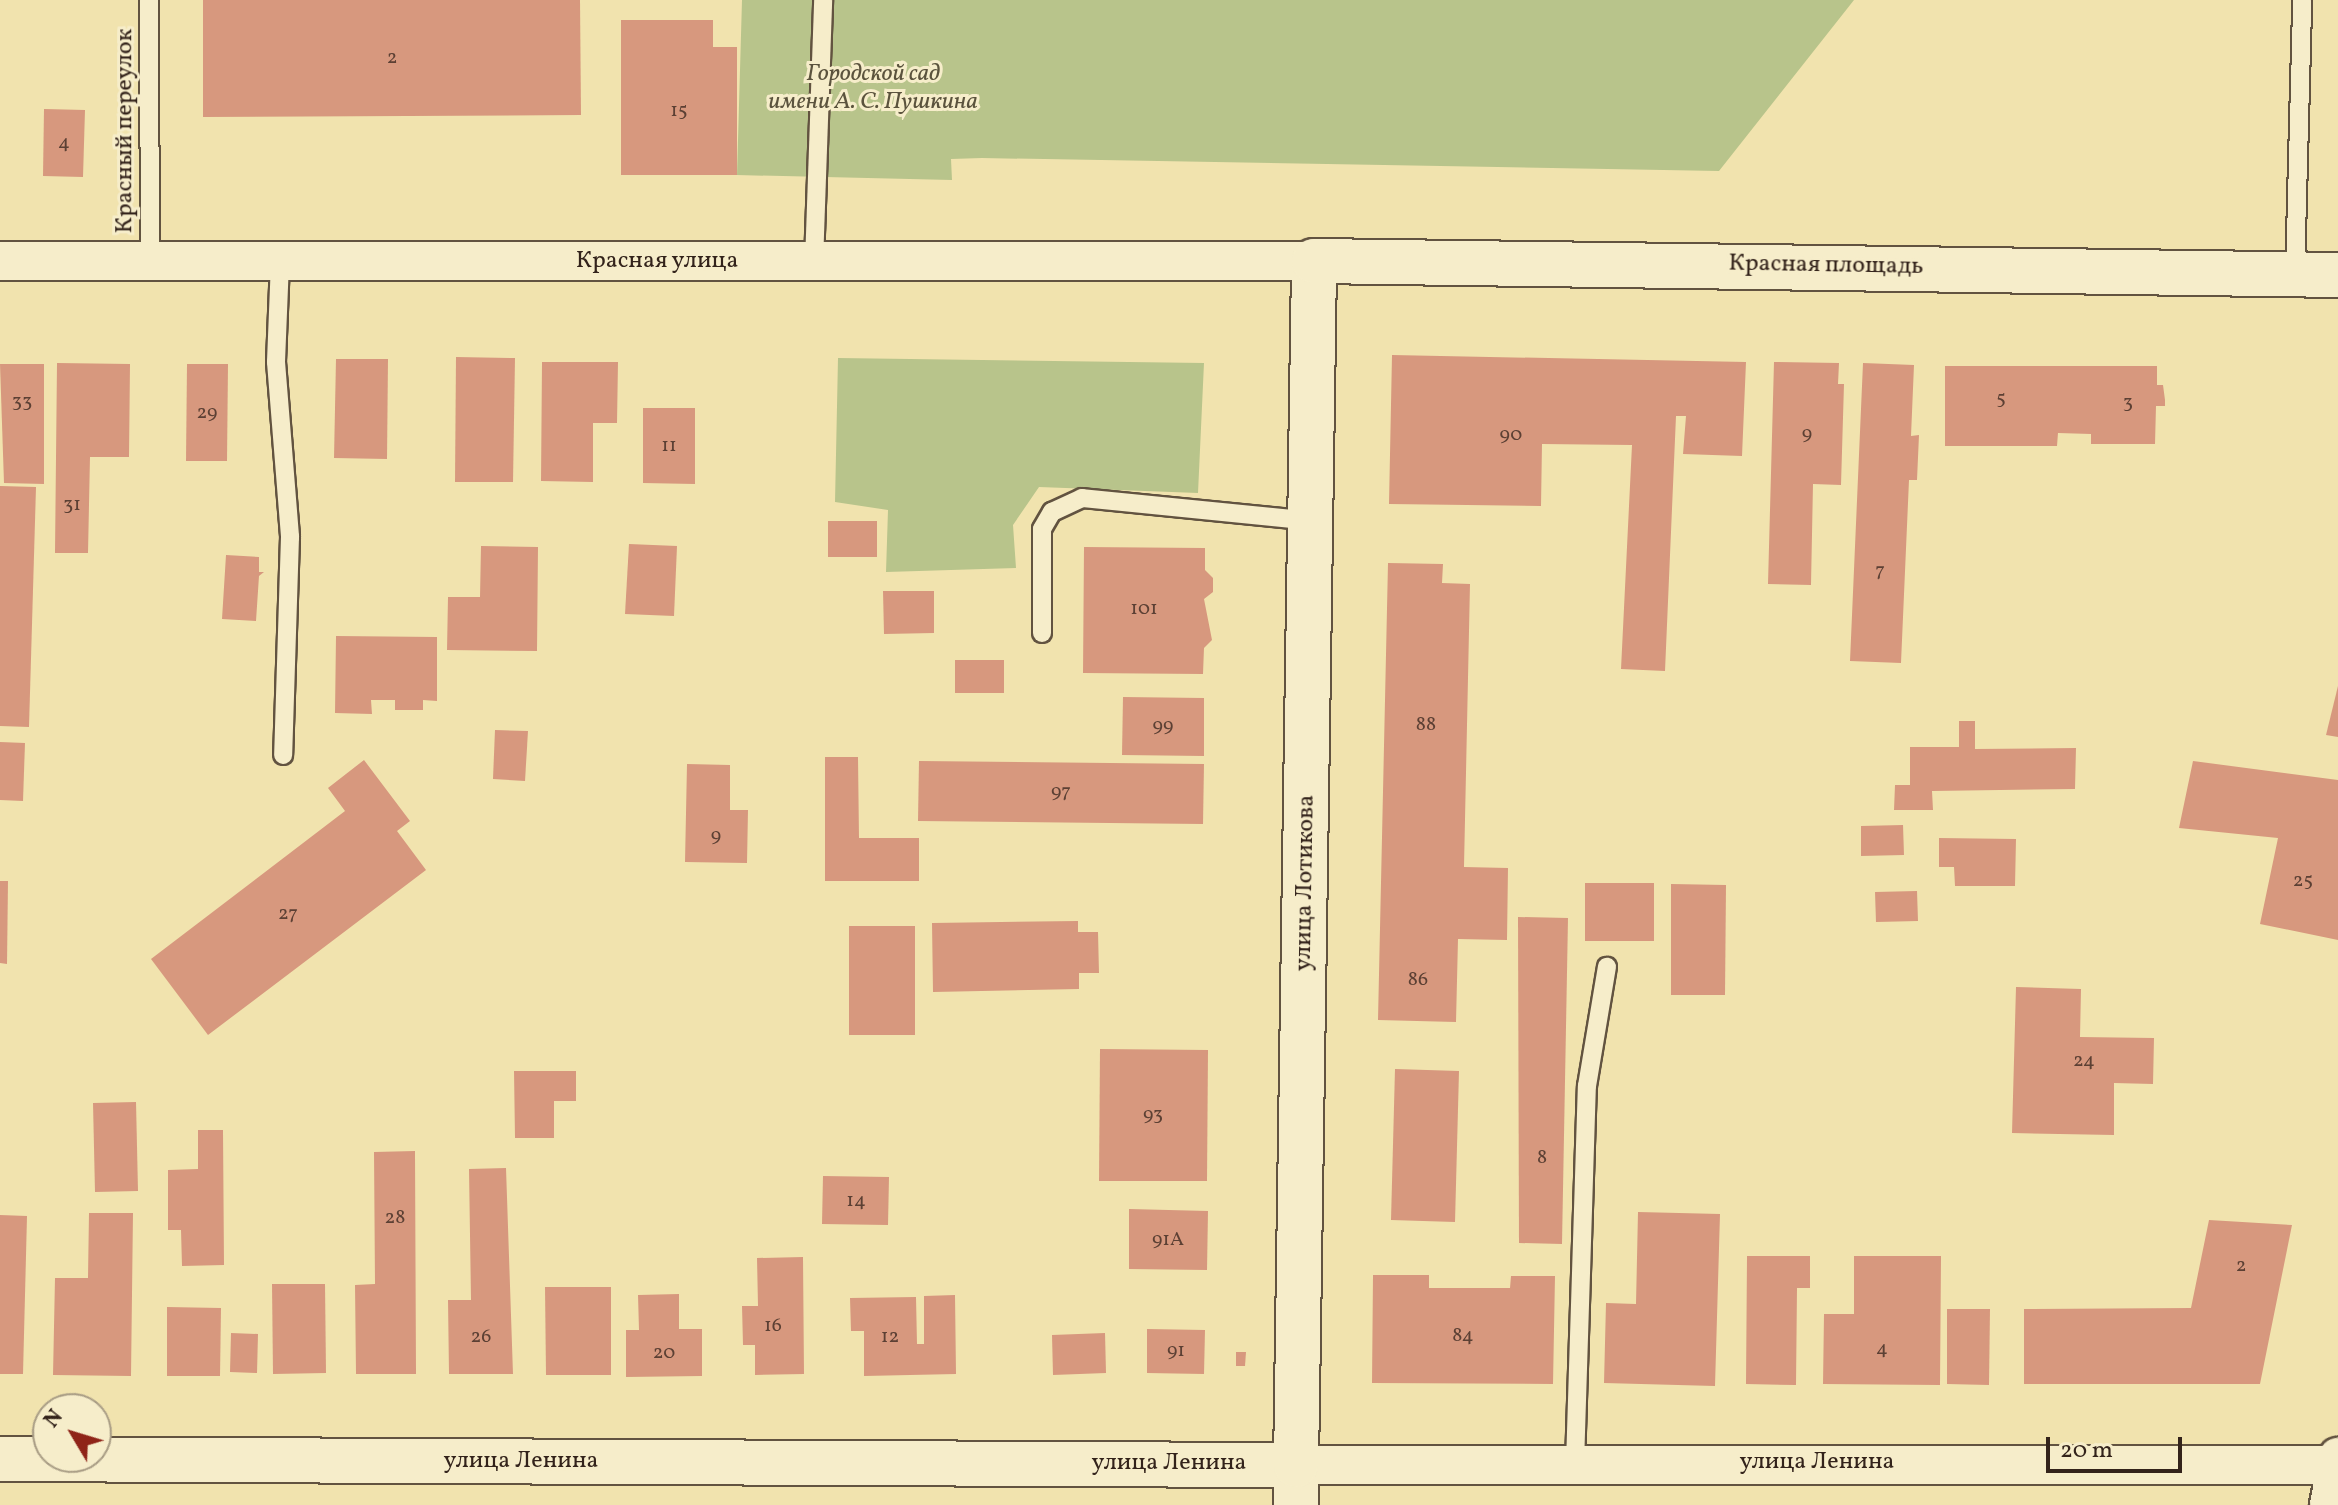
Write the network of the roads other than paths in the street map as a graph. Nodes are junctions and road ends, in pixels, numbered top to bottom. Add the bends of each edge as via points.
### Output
1 (149, 0) edge
2 (823, 0) edge
3 (2302, 0) edge
4 (0, 261) edge
5 (1314, 261) junction
6 (150, 262) junction
7 (280, 262) junction
8 (814, 263) junction
9 (2295, 275) junction
10 (2338, 275) edge
11 (1311, 521) junction
12 (1042, 633) dead end
13 (283, 755) dead end
14 (1607, 967) dead end
15 (2338, 1457) edge
16 (0, 1459) edge
17 (1575, 1464) junction
18 (2337, 1465) edge
19 (1296, 1485) edge
20 (2329, 1505) edge

1 - 6 lane, Красный переулок
2 - 8 lane
3 - 9 lane
4 - 6 street, Красная улица
5 - 8 street, Красная улица
5 - 9 main road, Красная площадь
5 - 11 main road, улица Лотикова
6 - 7 street, Красная улица
7 - 8 street, Красная улица
7 - 13 lane via 276,362 290,537
9 - 10 main road, Красная площадь
11 - 12 lane via 1082,498 1052,512 1042,529
11 - 19 main road, улица Лотикова
14 - 17 lane via 1587,1086
15 - 18 street
16 - 19 main road, улица Ленина
17 - 18 street, улица Ленина
17 - 19 street, улица Ленина
18 - 20 street

